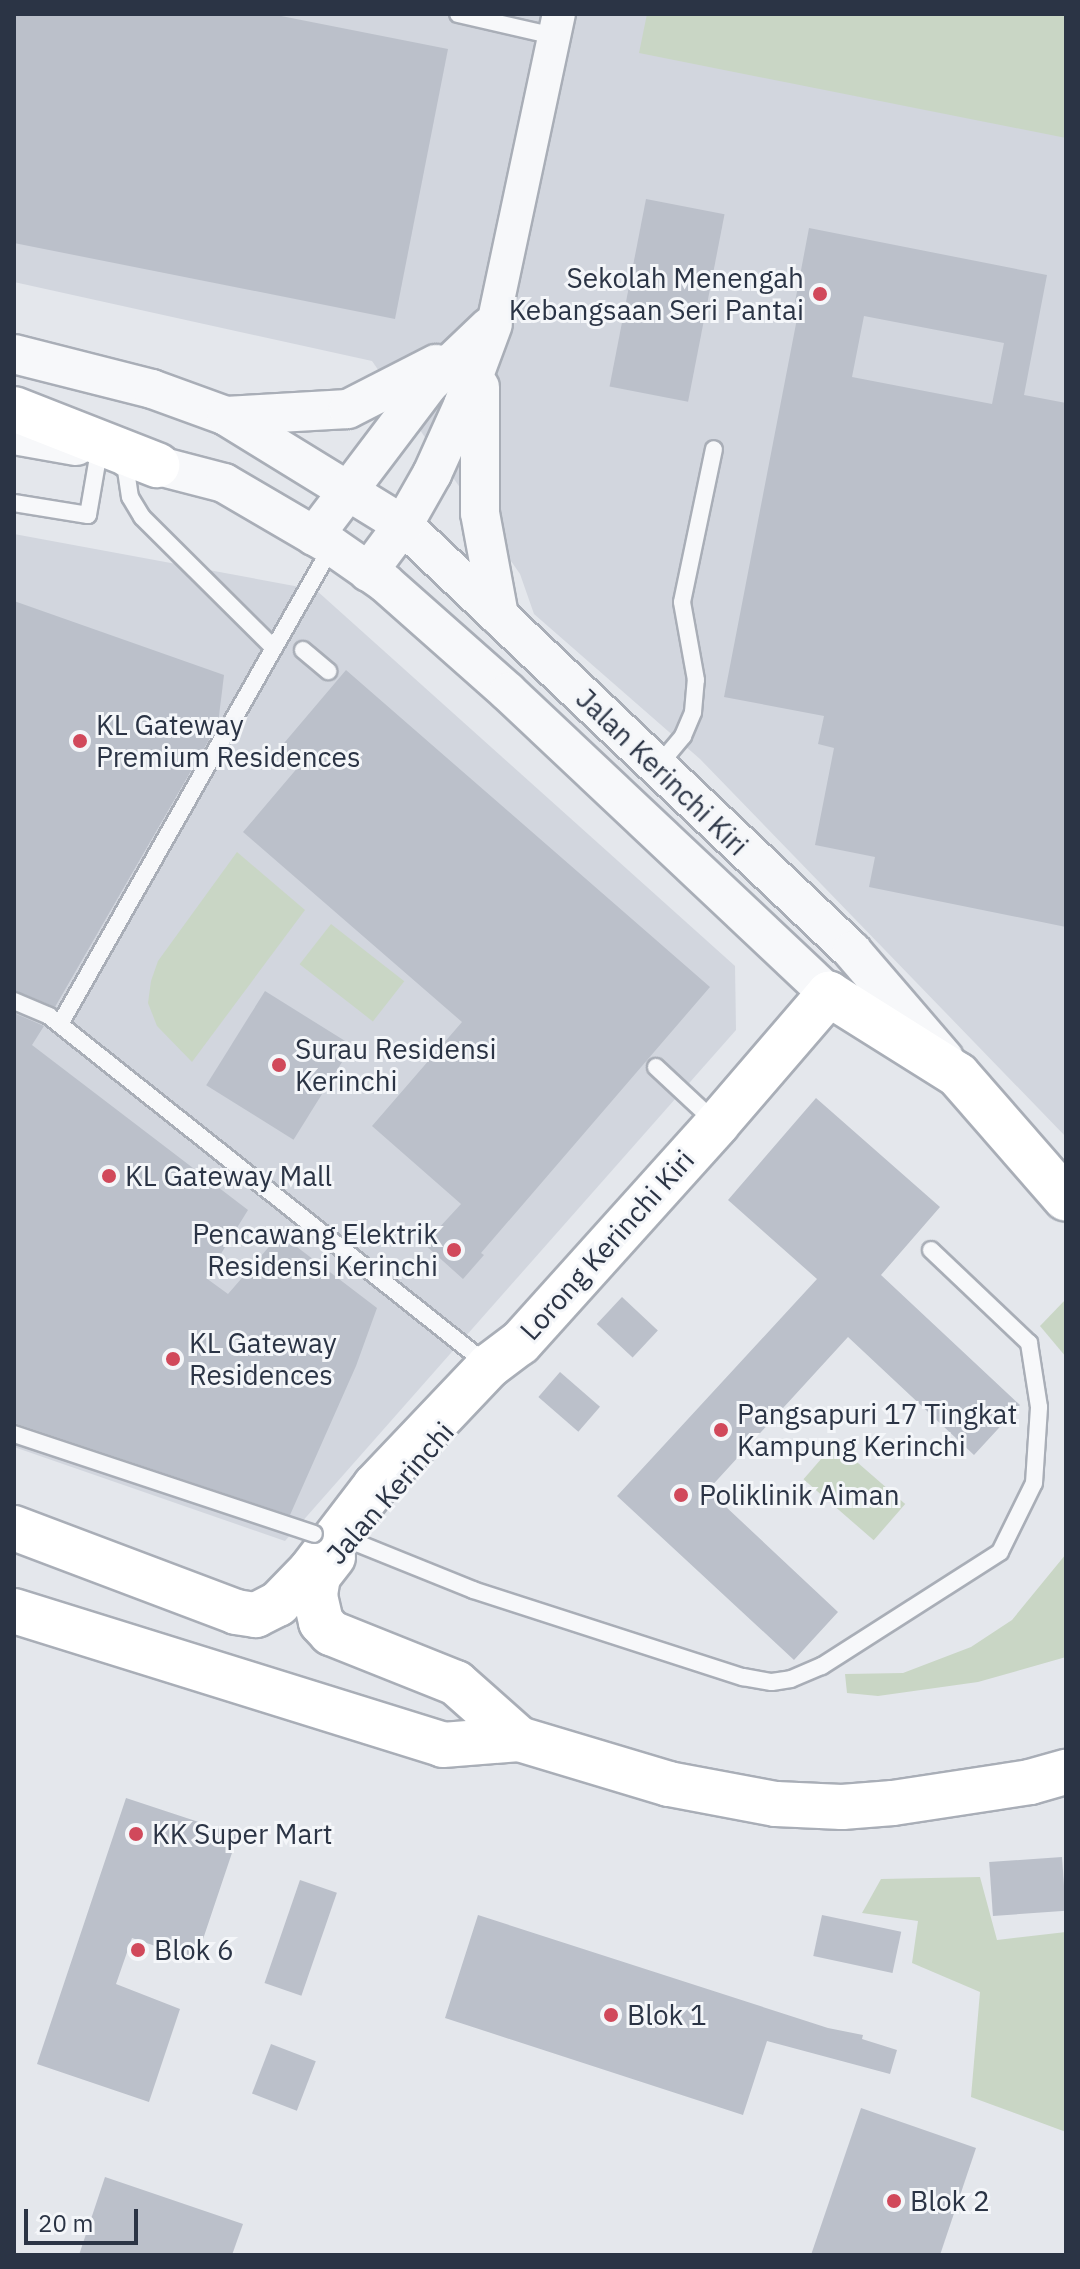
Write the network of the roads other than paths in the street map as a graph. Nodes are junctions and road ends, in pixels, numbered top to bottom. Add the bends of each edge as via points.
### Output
1 (458, 14) edge
2 (557, 25) edge
3 (479, 343) junction
4 (14, 354) edge
5 (14, 409) edge
6 (226, 416) junction
7 (14, 435) edge
8 (714, 449) dead end
9 (127, 458) junction
10 (347, 489) junction
11 (14, 503) edge
12 (403, 525) junction
13 (323, 541) junction
14 (368, 572) junction
15 (499, 616) junction
16 (274, 648) junction
17 (303, 650) dead end
18 (328, 671) dead end
19 (657, 768) junction
20 (829, 994) junction
21 (14, 1001) edge
22 (60, 1024) junction
23 (656, 1067) dead end
24 (958, 1075) junction
25 (717, 1124) junction
26 (1066, 1199) edge
27 (931, 1250) dead end
28 (505, 1354) junction
29 (14, 1434) edge
30 (375, 1486) joint
31 (14, 1528) edge
32 (331, 1538) junction
33 (14, 1611) edge
34 (519, 1739) junction
35 (1066, 1757) edge
36 (1054, 1780) edge

1 - 2 lane
2 - 3 street
3 - 6 street via 348,409
3 - 10 street via 428,385
3 - 12 street via 432,474
3 - 15 street via 480,513
4 - 6 street via 152,389
5 - 9 main road
6 - 10 street, Jalan Kerinchi Kiri
7 - 9 street, Jalan Kerinchi Kiri
8 - 19 lane via 682,602 696,680 693,712 683,736
9 - 11 lane via 88,515
9 - 13 street, Jalan Kerinchi Kiri via 224,483
9 - 16 lane via 130,497 142,517
10 - 12 street, Jalan Kerinchi Kiri
10 - 13 street
12 - 14 street
12 - 15 street, Jalan Kerinchi Kiri
13 - 14 street, Jalan Kerinchi Kiri
13 - 16 lane
14 - 20 street, Jalan Kerinchi Kiri via 435,625
15 - 19 street, Jalan Kerinchi Kiri
16 - 22 lane via 222,721
17 - 18 lane
19 - 24 street, Jalan Kerinchi Kiri via 852,951
20 - 24 main road, Jalan Kerinchi Kiri
20 - 25 main road, Lorong Kerinchi Kiri
21 - 22 lane
22 - 28 lane
23 - 25 lane
24 - 26 main road, Jalan Kerinchi Kiri
25 - 28 main road, Lorong Kerinchi Kiri
27 - 32 lane via 1029,1343 1039,1407 1034,1483 1000,1552 822,1666 772,1682 743,1677
28 - 30 main road, Lorong Kerinchi Kiri
28 - 32 main road, Jalan Kerinchi via 491,1379 378,1497
29 - 32 lane, bridge
30 - 32 main road, Jalan Kerinchi
31 - 32 main road, Jalan Kerinchi via 256,1615 291,1593
32 - 34 main road, Jalan Kerinchi via 315,1596 321,1622 340,1639 456,1683
33 - 34 main road, Jalan Kerinchi via 443,1745
34 - 36 main road, Jalan Kerinchi via 669,1784 776,1804 855,1806
35 - 36 main road, Jalan Kerinchi

